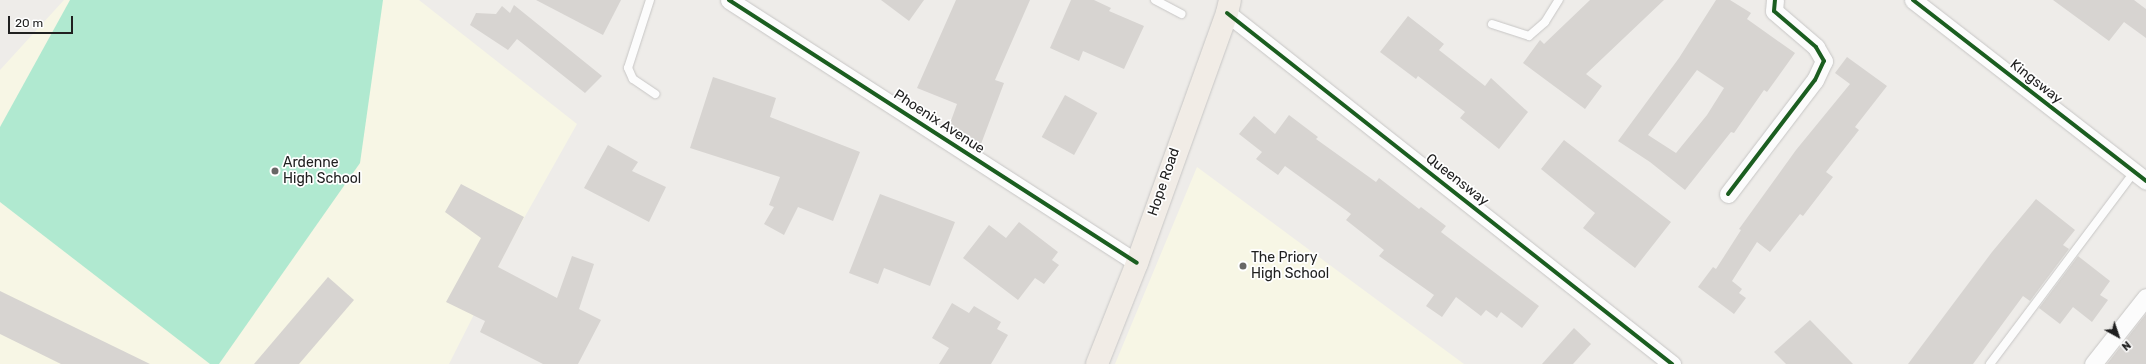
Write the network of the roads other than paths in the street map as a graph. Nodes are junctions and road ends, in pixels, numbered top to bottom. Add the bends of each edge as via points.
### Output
1 (650, 0) edge
2 (729, 0) edge
3 (1155, 0) edge
4 (1559, 0) edge
5 (1775, 0) edge
6 (1913, 0) edge
7 (1228, 7) edge
8 (1181, 14) dead end
9 (1492, 24) dead end
10 (655, 94) dead end
11 (2140, 177) edge
12 (1728, 194) dead end
13 (1137, 262) junction
14 (2146, 297) edge
15 (1097, 364) edge
16 (1672, 364) edge
17 (1990, 364) edge
18 (2093, 364) edge

1 - 10 lane via 628,68 633,80
2 - 13 street, Phoenix Avenue
3 - 8 lane
4 - 9 lane via 1545,22 1529,36
5 - 12 street via 1774,11 1816,47 1824,61 1815,80
6 - 11 street, Kingsway
7 - 13 main road, Hope Road
7 - 16 street, Queensway
11 - 17 lane
13 - 15 main road, Hope Road
14 - 18 street

